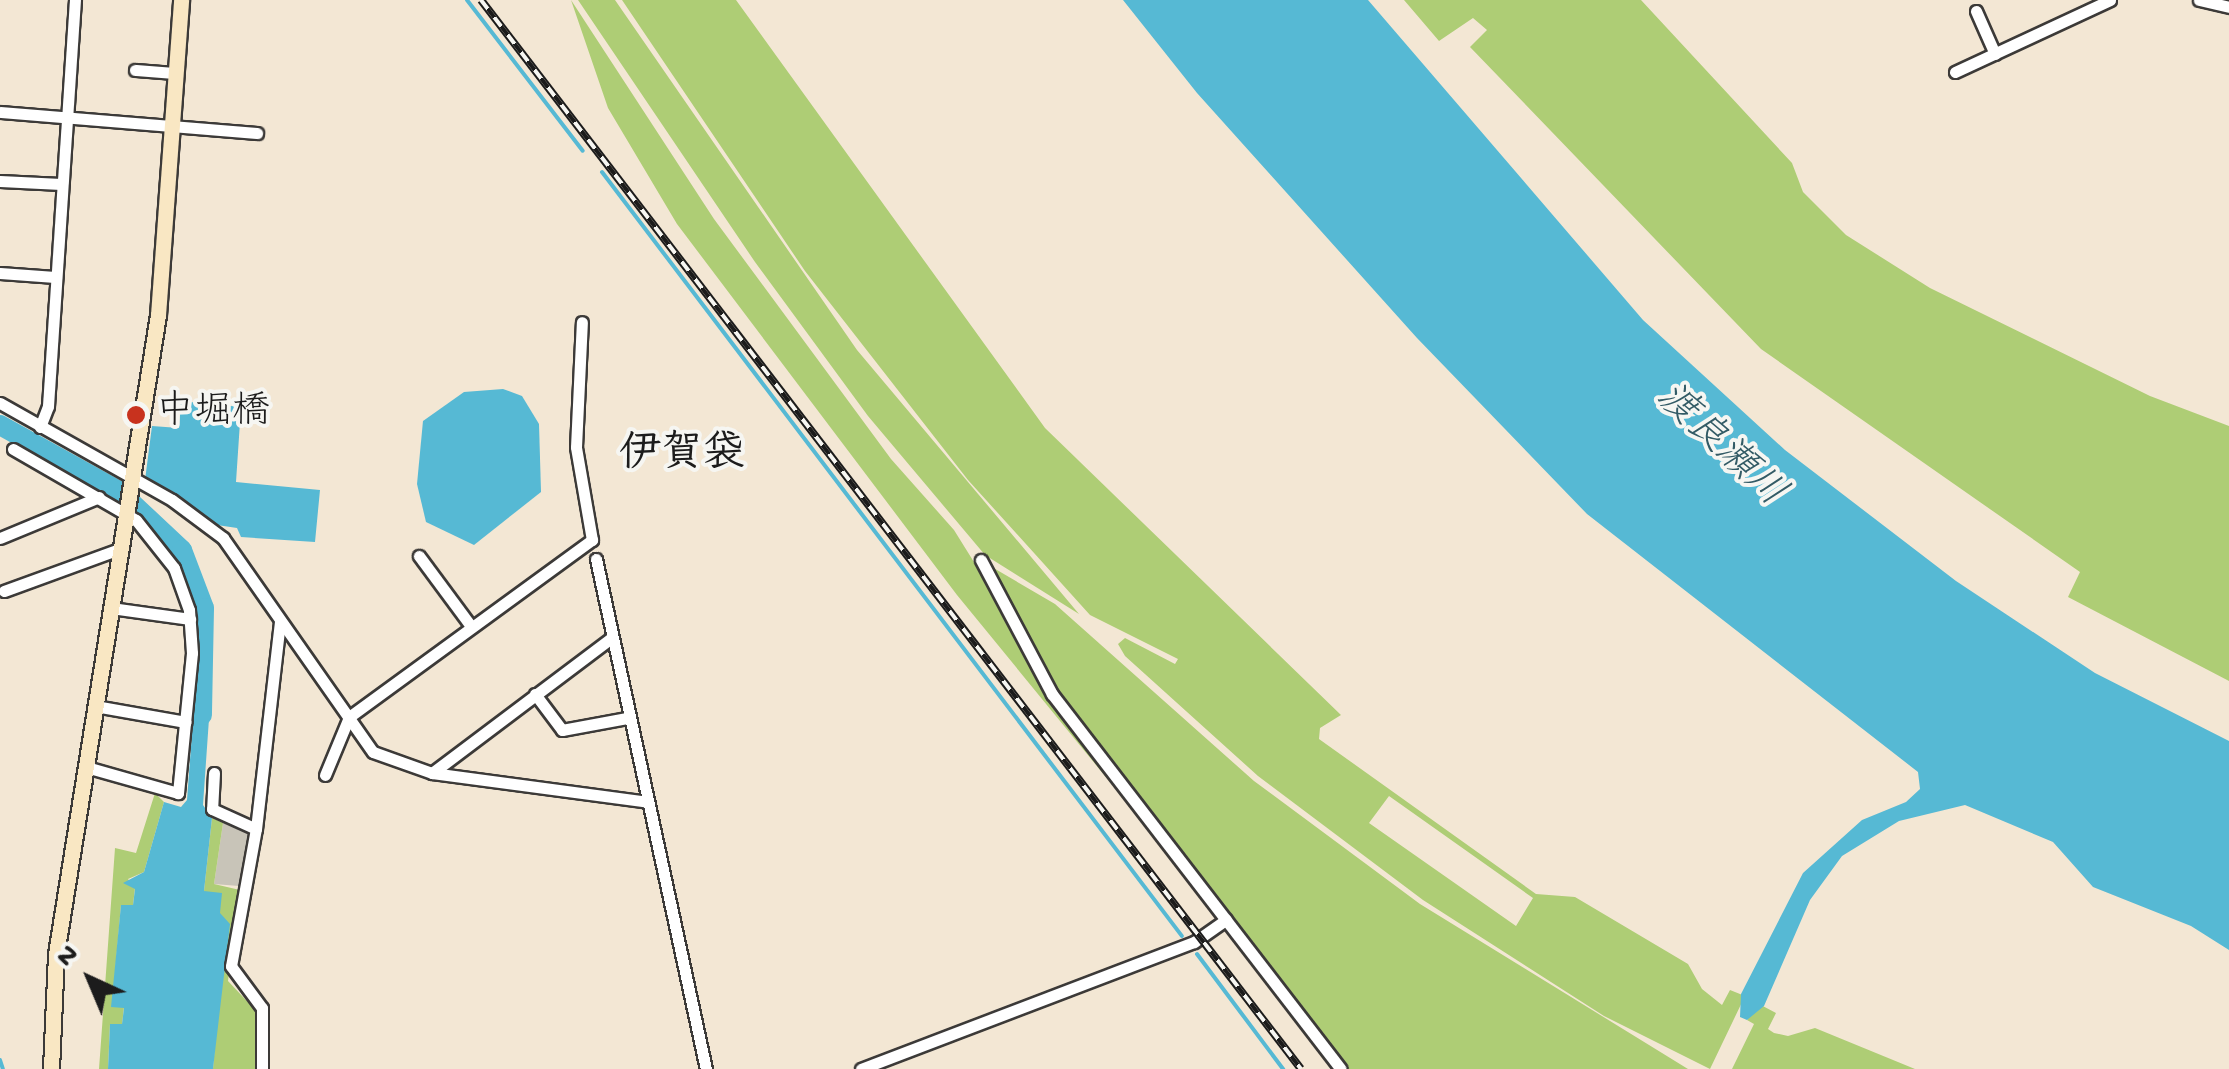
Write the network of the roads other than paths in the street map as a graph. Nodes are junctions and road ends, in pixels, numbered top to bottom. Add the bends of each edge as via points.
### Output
1 (74, 0) edge
2 (181, 0) edge
3 (2110, 0) edge
4 (2199, 0) edge
5 (2229, 7) edge
6 (1976, 11) dead end
7 (1995, 54) junction
8 (135, 70) dead end
9 (1955, 72) dead end
10 (176, 74) junction
11 (0, 112) edge
12 (67, 117) junction
13 (172, 127) junction
14 (257, 133) dead end
15 (0, 181) edge
16 (61, 184) junction
17 (0, 273) edge
18 (54, 276) junction
19 (582, 322) dead end
20 (0, 403) edge
21 (40, 427) junction
22 (13, 449) dead end
23 (133, 482) junction
24 (100, 497) junction
25 (128, 510) junction
26 (0, 538) edge
27 (122, 548) junction
28 (420, 556) dead end
29 (596, 559) dead end
30 (980, 560) dead end
31 (4, 591) dead end
32 (112, 608) junction
33 (190, 619) junction
34 (280, 622) junction
35 (470, 625) junction
36 (610, 639) junction
37 (536, 694) junction
38 (95, 706) junction
39 (627, 718) junction
40 (346, 720) junction
41 (186, 722) junction
42 (86, 767) junction
43 (214, 773) dead end
44 (432, 773) junction
45 (326, 775) dead end
46 (648, 802) junction
47 (256, 829) junction
48 (1226, 920) junction
49 (51, 1069) edge
50 (262, 1069) edge
51 (706, 1069) edge
52 (861, 1069) edge
53 (1341, 1069) edge

1 - 12 street
2 - 10 street
3 - 7 street
4 - 5 street
6 - 7 street
7 - 9 street
8 - 10 street
10 - 13 street
11 - 12 street
12 - 13 street
12 - 16 street
13 - 14 street
13 - 23 street via 158,316
15 - 16 street
16 - 18 street
17 - 18 street
18 - 21 street via 48,406
19 - 35 street via 576,447 592,540
20 - 21 street
21 - 23 street
22 - 24 street
23 - 25 street
23 - 34 street via 223,538
24 - 25 street
24 - 26 street
25 - 27 street
25 - 33 street via 174,568
27 - 31 street
27 - 32 street
28 - 35 street
29 - 36 street
30 - 48 street via 1052,694
32 - 33 street
32 - 38 street
33 - 41 street
34 - 40 street
34 - 47 street
35 - 40 street
36 - 37 street
36 - 39 street
37 - 39 street via 562,730
37 - 44 street
38 - 41 street
38 - 42 street
39 - 46 street
40 - 44 street via 373,752
40 - 45 street
41 - 42 street via 174,796
42 - 49 street via 56,954
43 - 47 street via 212,809
44 - 46 street
46 - 51 street
47 - 50 street via 231,966 262,1008
48 - 52 street via 1194,942
48 - 53 street

